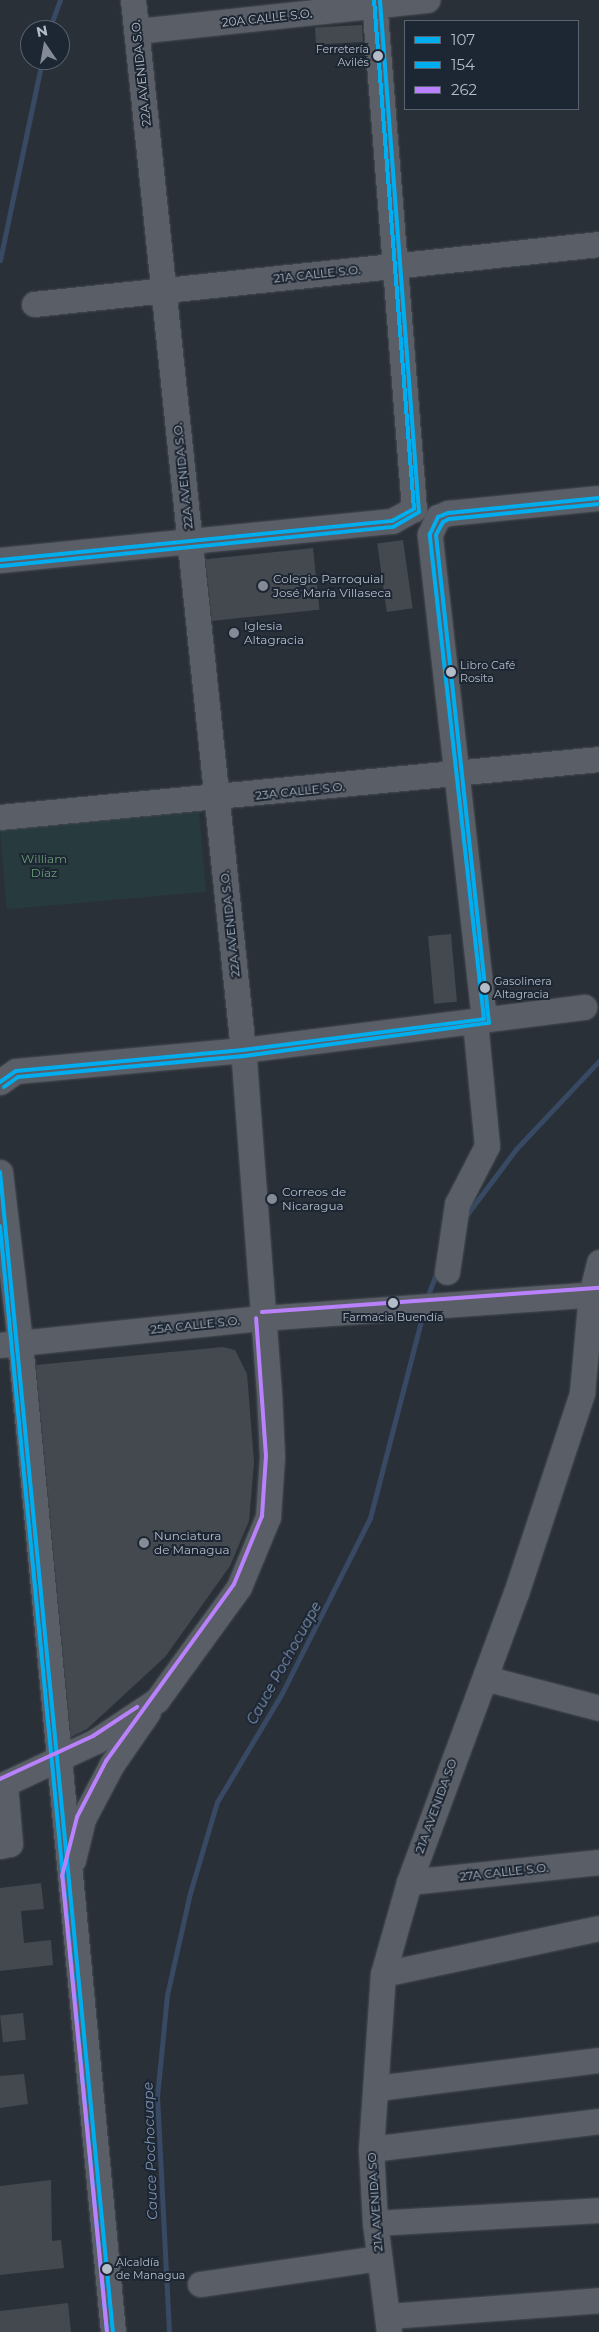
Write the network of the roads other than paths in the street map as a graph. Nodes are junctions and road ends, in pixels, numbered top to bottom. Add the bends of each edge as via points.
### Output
1 (133, 0) edge
2 (426, 0) edge
3 (374, 3) edge
4 (137, 31) junction
5 (599, 244) edge
6 (397, 266) junction
7 (164, 290) junction
8 (34, 304) dead end
9 (599, 498) edge
10 (423, 517) junction
11 (190, 541) junction
12 (0, 560) edge
13 (599, 759) edge
14 (455, 775) junction
15 (217, 799) junction
16 (0, 817) edge
17 (584, 1007) dead end
18 (479, 1020) junction
19 (243, 1050) junction
20 (1, 1080) edge
21 (0, 1172) edge
22 (599, 1262) edge
23 (447, 1272) dead end
24 (595, 1294) edge
25 (262, 1318) junction
26 (10, 1344) edge
27 (590, 1394) edge
28 (485, 1678) junction
29 (157, 1700) junction
30 (599, 1708) edge
31 (57, 1762) junction
32 (3, 1786) edge
33 (0, 1846) edge
34 (599, 1862) edge
35 (68, 1877) junction
36 (409, 1882) junction
37 (599, 1928) edge
38 (383, 1974) junction
39 (599, 2060) edge
40 (377, 2088) junction
41 (599, 2122) edge
42 (372, 2148) junction
43 (599, 2210) edge
44 (374, 2224) junction
45 (379, 2258) junction
46 (200, 2284) dead end
47 (599, 2300) edge
48 (388, 2324) edge
49 (114, 2332) edge

1 - 4 street, 22A AVENIDA S.O.
2 - 3 street, 20A CALLE S.O.
3 - 4 street, 20A CALLE S.O.
3 - 6 street
4 - 7 street, 22A AVENIDA S.O.
5 - 6 street, 21A CALLE S.O.
6 - 7 street, 21A CALLE S.O.
6 - 10 street
7 - 8 street, 21A CALLE S.O.
7 - 11 street, 22A AVENIDA S.O.
9 - 10 street
10 - 11 street
10 - 14 street
11 - 12 street
11 - 15 street, 22A AVENIDA S.O.
13 - 14 street, 23A CALLE S.O.
14 - 15 street, 23A CALLE S.O.
14 - 18 street
15 - 16 street, 23A CALLE S.O.
15 - 19 street, 22A AVENIDA S.O.
17 - 18 street
18 - 19 street
18 - 23 street via 487,1146 456,1204
19 - 20 street via 16,1071
19 - 25 street, 22A AVENIDA S.O.
21 - 26 street
22 - 24 street, 21A AVENIDA SO
24 - 25 street, 25A CALLE S.O.
24 - 27 street, 21A AVENIDA SO
25 - 26 street, 25A CALLE S.O.
25 - 29 street, 22A AVENIDA S.O. via 272,1456 268,1517 239,1587
26 - 31 street
27 - 28 street, 21A AVENIDA SO
28 - 30 street
28 - 36 street, 21A AVENIDA SO
29 - 31 street, 22A AVENIDA S.O.
29 - 35 street via 112,1764 87,1813
31 - 32 street
31 - 35 street
32 - 33 street via 10,1844
34 - 36 street, 27A CALLE S.O.
35 - 49 street
36 - 38 street, 21A AVENIDA SO
37 - 38 street
38 - 40 street, 21A AVENIDA SO
39 - 40 street
40 - 42 street, 21A AVENIDA SO
41 - 42 street
42 - 44 street, 21A AVENIDA SO
43 - 44 street
44 - 45 street, 21A AVENIDA SO
45 - 46 street
45 - 48 street, 21A AVENIDA SO
47 - 48 street

